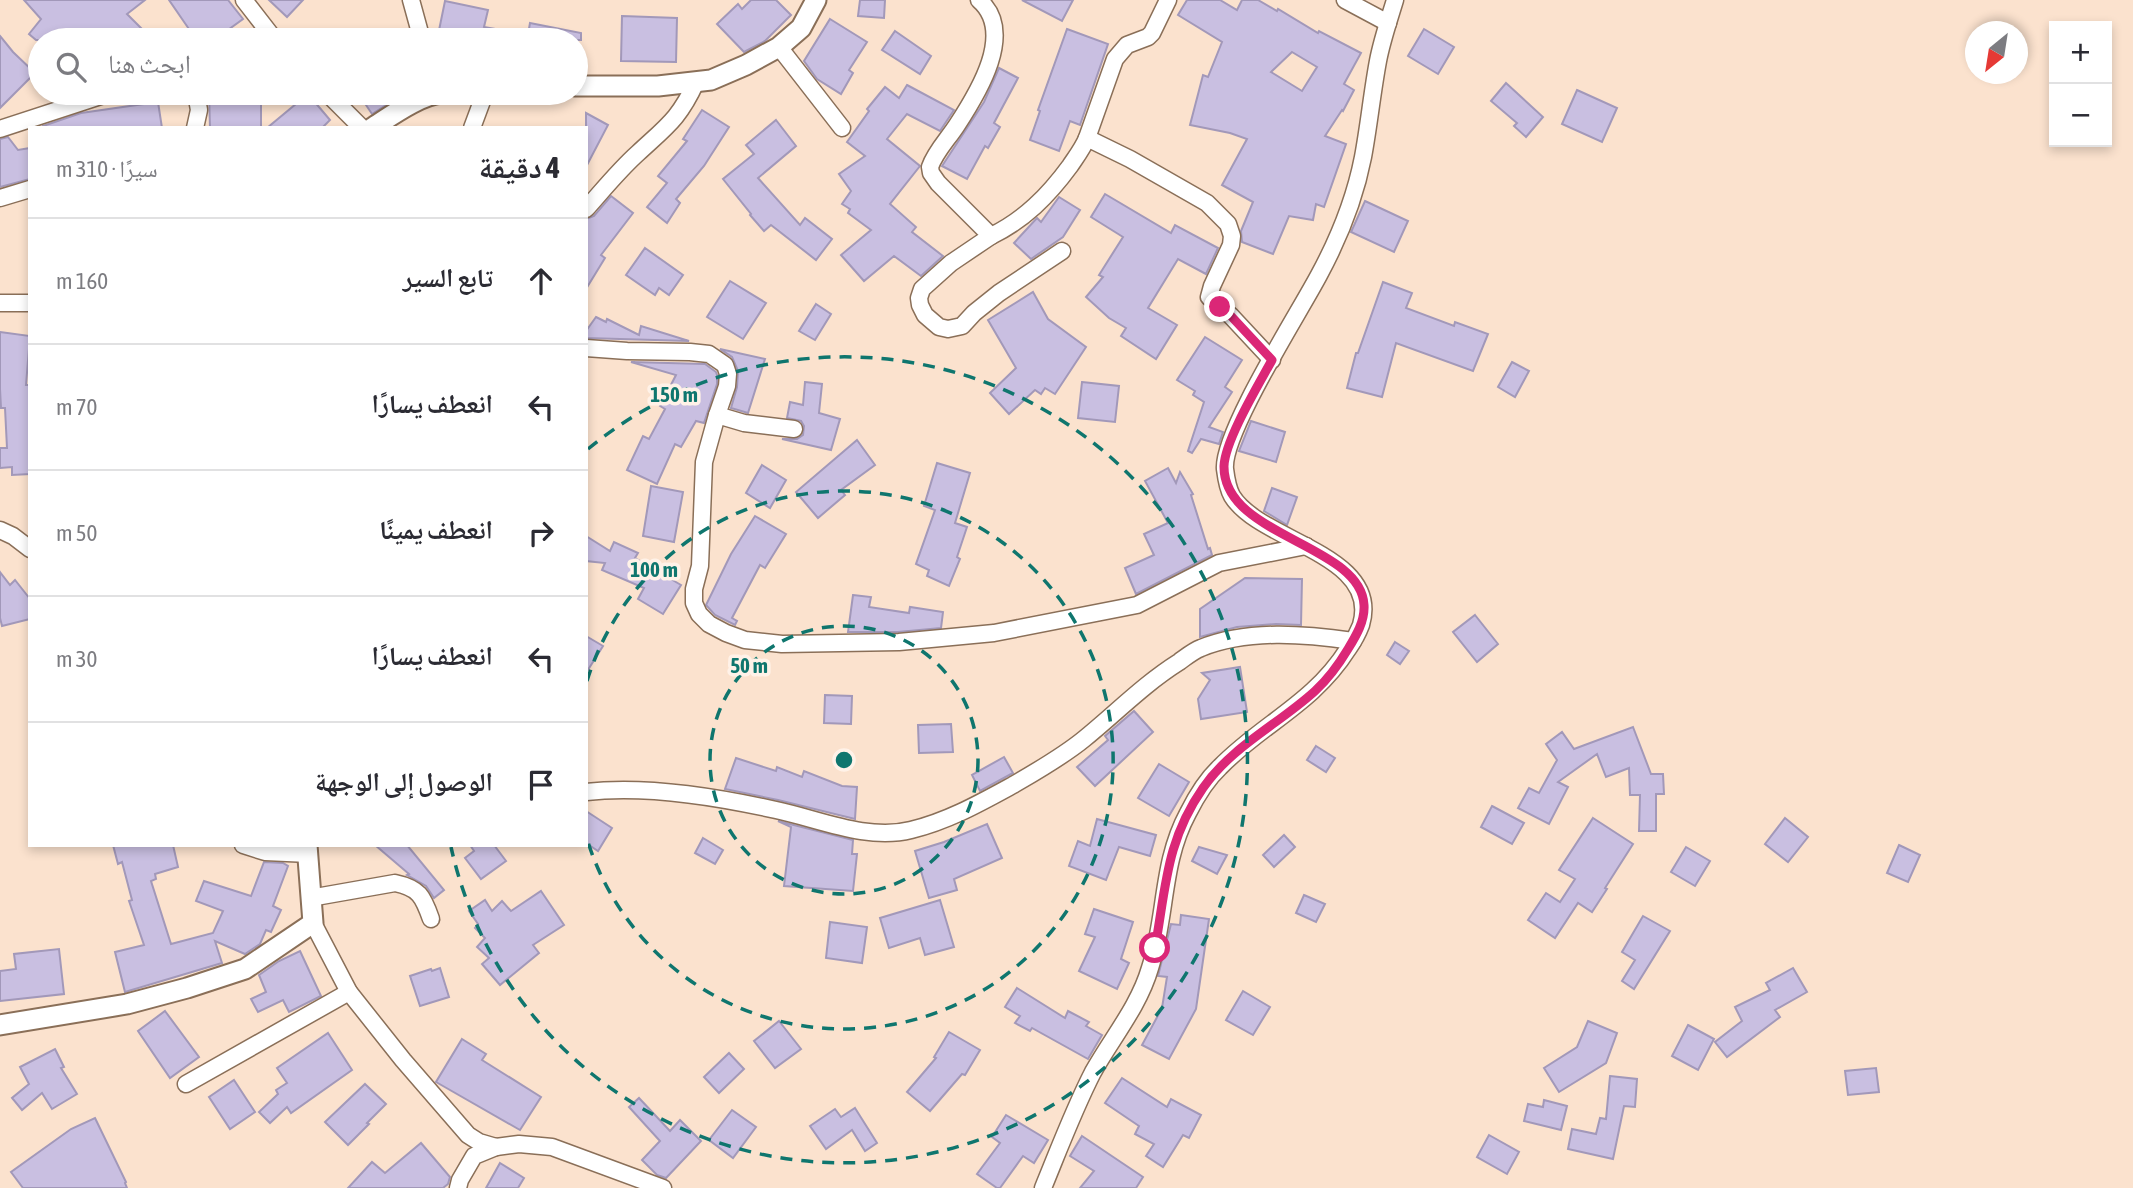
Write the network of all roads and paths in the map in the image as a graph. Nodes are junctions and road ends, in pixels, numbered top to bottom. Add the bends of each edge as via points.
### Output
1 (244, 0) edge
2 (411, 0) edge
3 (816, 0) edge
4 (979, 0) edge
5 (1168, 0) edge
6 (1345, 0) edge
7 (1395, 0) edge
8 (1388, 23) junction
9 (266, 28) edge
10 (419, 28) edge
11 (779, 47) junction
12 (696, 82) junction
13 (588, 86) edge
14 (73, 105) edge
15 (198, 105) edge
16 (339, 105) edge
17 (412, 105) edge
18 (481, 105) edge
19 (195, 126) edge
20 (360, 126) edge
21 (375, 126) edge
22 (473, 126) edge
23 (842, 128) dead end
24 (0, 129) edge
25 (1087, 138) junction
26 (28, 190) edge
27 (0, 198) edge
28 (588, 207) edge
29 (991, 236) junction
30 (1062, 251) dead end
31 (0, 303) edge
32 (28, 303) edge
33 (588, 348) edge
34 (1272, 360) junction
35 (717, 415) junction
36 (794, 429) dead end
37 (0, 530) edge
38 (1306, 546) junction
39 (28, 547) edge
40 (1353, 641) junction
41 (588, 793) edge
42 (249, 847) edge
43 (308, 850) edge
44 (310, 898) junction
45 (431, 919) dead end
46 (313, 923) junction
47 (349, 992) junction
48 (0, 1025) edge
49 (186, 1084) dead end
50 (496, 1147) junction
51 (458, 1188) edge
52 (663, 1188) edge
53 (1044, 1188) edge

1 - 9 street
2 - 10 street
3 - 11 street via 801,28
4 - 29 street via 993,22 993,53 930,173
5 - 25 street via 1149,37 1127,45 1115,60
6 - 8 street
7 - 8 street
8 - 34 street via 1378,58 1363,159 1346,216 1320,275
11 - 12 street via 711,80
11 - 23 street
12 - 13 street
12 - 28 street via 675,119
14 - 24 street
15 - 19 street
16 - 20 street
17 - 21 street
18 - 22 street
25 - 29 street via 1058,184 1025,216
25 - 34 street via 1208,203 1221,215 1231,230 1231,245 1209,297
26 - 27 street
29 - 30 street via 922,289 920,305 939,327 962,326 999,293
31 - 32 street
33 - 35 street via 709,355 725,365 728,374
34 - 38 street via 1231,439 1224,466 1230,493 1240,506
35 - 36 street
35 - 38 street via 704,462 701,554 694,603 709,624 746,640 782,644 899,642 994,633 1137,605 1219,563
37 - 39 street
38 - 40 street via 1330,560 1361,592 1361,625
40 - 41 street via 1318,636 1241,637 1200,648 1048,765 972,807 908,831 865,832 689,794
40 - 53 street via 1316,690 1217,769 1188,812 1167,867 1150,970 1094,1072
42 - 43 street via 265,852
43 - 44 street
44 - 45 street via 395,883 408,885 425,901
44 - 46 street
46 - 47 street
46 - 48 street via 233,973 127,1004
47 - 49 street
47 - 50 street via 468,1135
50 - 51 street via 474,1156
50 - 52 street via 552,1147

